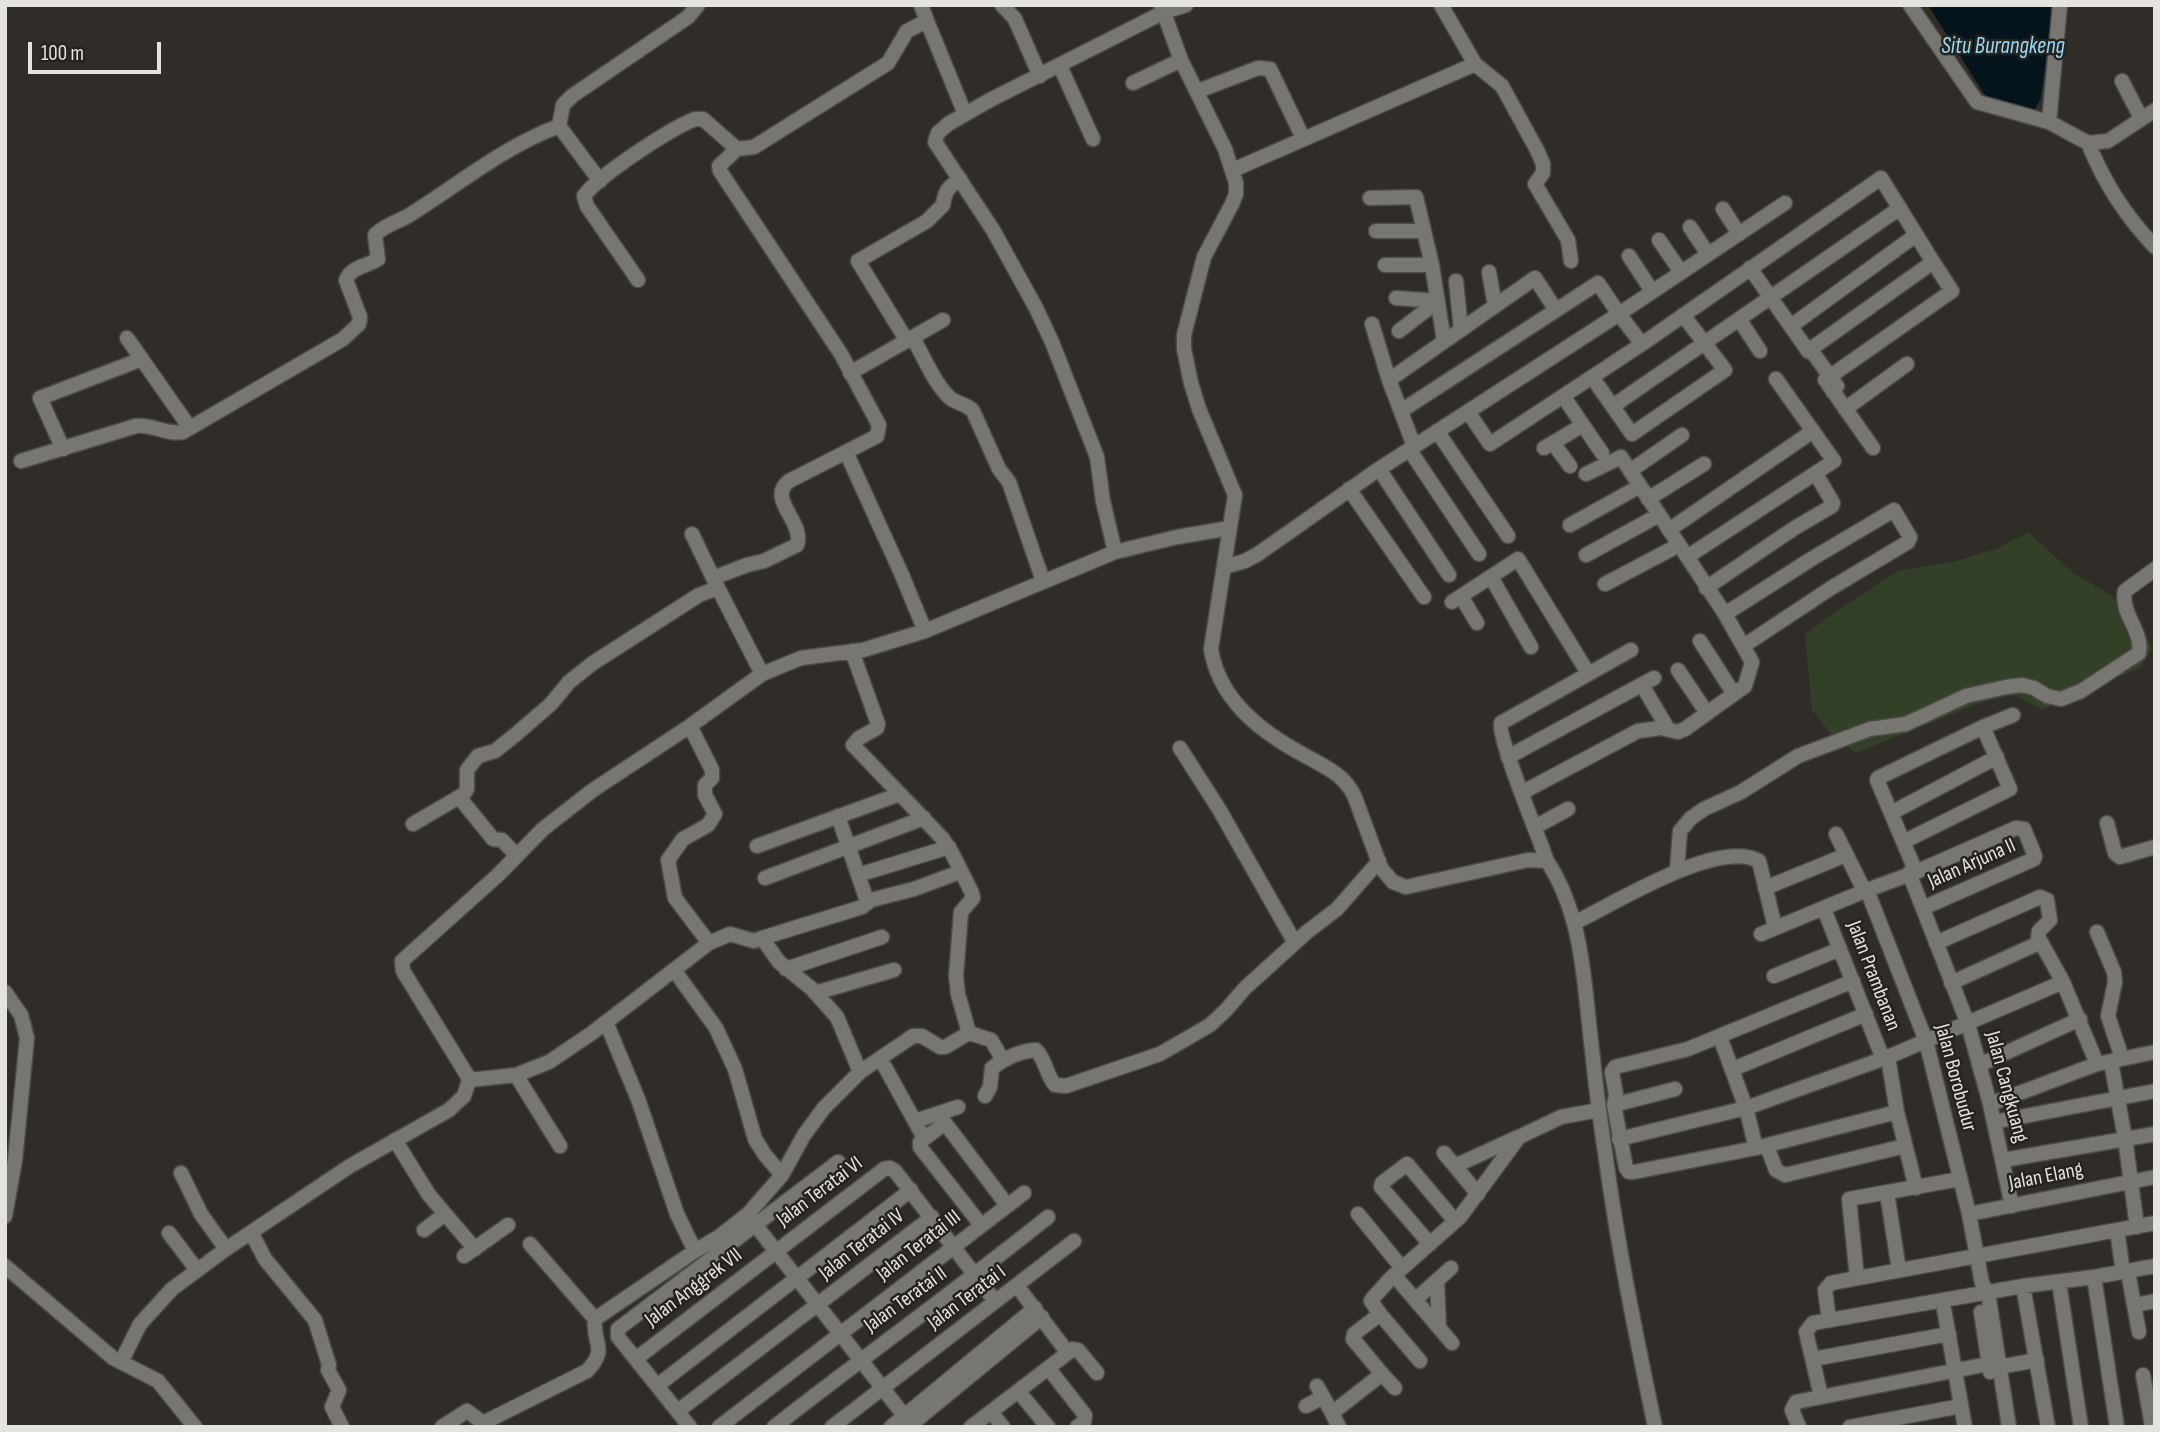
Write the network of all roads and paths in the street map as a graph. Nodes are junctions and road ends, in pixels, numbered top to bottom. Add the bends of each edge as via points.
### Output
1 (698, 5) edge
2 (920, 5) edge
3 (1002, 5) edge
4 (1185, 5) edge
5 (1441, 5) edge
6 (1910, 5) edge
7 (2060, 5) edge
8 (1162, 9) edge
9 (927, 20) junction
10 (1181, 60) junction
11 (1475, 64) junction
12 (1060, 66) junction
13 (1040, 76) junction
14 (2122, 81) dead end
15 (1133, 83) dead end
16 (1198, 91) junction
17 (2155, 110) edge
18 (965, 114) junction
19 (2141, 118) junction
20 (2043, 121) junction
21 (559, 126) junction
22 (1304, 138) junction
23 (1093, 139) dead end
24 (2088, 143) junction
25 (737, 149) junction
26 (1233, 170) junction
27 (960, 179) junction
28 (600, 181) junction
29 (1370, 198) dead end
30 (1785, 203) dead end
31 (1900, 208) junction
32 (1723, 209) dead end
33 (1690, 227) dead end
34 (1376, 231) dead end
35 (1424, 231) junction
36 (1739, 234) junction
37 (1916, 235) junction
38 (1659, 240) dead end
39 (2154, 245) edge
40 (1708, 254) junction
41 (1629, 256) dead end
42 (1570, 261) dead end
43 (1933, 262) junction
44 (1385, 265) dead end
45 (1432, 265) junction
46 (1751, 268) junction
47 (1489, 271) dead end
48 (1681, 272) junction
49 (638, 280) dead end
50 (1456, 281) dead end
51 (1652, 291) junction
52 (1771, 297) junction
53 (1396, 298) dead end
54 (1415, 299) junction
55 (1438, 301) junction
56 (1495, 306) junction
57 (1556, 310) junction
58 (1619, 314) junction
59 (1683, 315) junction
60 (1419, 316) junction
61 (1738, 319) junction
62 (943, 320) dead end
63 (1371, 324) dead end
64 (1791, 326) junction
65 (1461, 330) junction
66 (1399, 331) dead end
67 (127, 338) dead end
68 (910, 339) junction
69 (1444, 341) junction
70 (1704, 343) junction
71 (1642, 344) junction
72 (1760, 351) dead end
73 (1808, 351) junction
74 (142, 359) junction
75 (1907, 364) dead end
76 (850, 373) junction
77 (1592, 377) junction
78 (1776, 379) dead end
79 (1389, 380) junction
80 (1829, 383) junction
81 (1563, 396) junction
82 (1613, 407) junction
83 (1845, 409) junction
84 (1401, 411) junction
85 (1468, 412) junction
86 (1583, 425) junction
87 (190, 428) junction
88 (1813, 431) junction
89 (1437, 432) junction
90 (1682, 435) dead end
91 (1411, 447) junction
92 (1873, 448) dead end
93 (63, 449) junction
94 (846, 452) junction
95 (1602, 453) dead end
96 (21, 461) dead end
97 (1704, 464) dead end
98 (1570, 466) dead end
99 (1379, 468) junction
100 (1630, 471) junction
101 (1586, 474) dead end
102 (1816, 474) junction
103 (1349, 489) junction
104 (1644, 493) junction
105 (1659, 515) junction
106 (1570, 525) dead end
107 (1230, 528) junction
108 (1669, 530) junction
109 (692, 534) dead end
110 (1508, 536) dead end
111 (1683, 551) junction
112 (1115, 552) junction
113 (1479, 554) dead end
114 (1586, 555) dead end
115 (1224, 567) junction
116 (2155, 569) edge
117 (1449, 575) dead end
118 (1491, 577) junction
119 (1043, 581) junction
120 (715, 583) junction
121 (1605, 584) dead end
122 (1706, 588) junction
123 (1424, 597) dead end
124 (1725, 614) junction
125 (1477, 623) dead end
126 (925, 631) junction
127 (1700, 641) dead end
128 (1745, 645) junction
129 (1531, 647) dead end
130 (1631, 650) dead end
131 (852, 651) junction
132 (1678, 670) dead end
133 (1588, 673) junction
134 (762, 674) junction
135 (1734, 694) junction
136 (1707, 713) junction
137 (2013, 715) dead end
138 (690, 726) junction
139 (1983, 727) junction
140 (1668, 729) junction
141 (1180, 748) dead end
142 (1508, 757) junction
143 (1997, 757) junction
144 (1523, 793) junction
145 (900, 794) junction
146 (459, 797) junction
147 (1568, 809) dead end
148 (1891, 813) junction
149 (838, 816) junction
150 (924, 818) junction
151 (2107, 823) dead end
152 (413, 824) dead end
153 (1535, 827) junction
154 (1836, 834) dead end
155 (1905, 841) junction
156 (757, 846) dead end
157 (848, 847) junction
158 (949, 847) junction
159 (2155, 847) edge
160 (1846, 855) junction
161 (517, 856) junction
162 (1379, 861) junction
163 (1547, 861) junction
164 (1677, 870) junction
165 (960, 872) junction
166 (1913, 873) junction
167 (858, 875) junction
168 (765, 878) dead end
169 (1765, 888) junction
170 (1867, 890) junction
171 (867, 901) junction
172 (1923, 908) junction
173 (1824, 909) junction
174 (1574, 923) junction
175 (1775, 927) junction
176 (2097, 932) dead end
177 (1761, 934) dead end
178 (882, 937) dead end
179 (762, 939) junction
180 (2040, 942) junction
181 (709, 943) junction
182 (1295, 943) junction
183 (1936, 943) junction
184 (1840, 949) junction
185 (786, 969) junction
186 (674, 970) junction
187 (894, 970) dead end
188 (1774, 976) dead end
189 (1853, 981) junction
190 (2063, 982) junction
191 (1951, 983) junction
192 (5, 992) edge
193 (816, 993) junction
194 (1866, 1014) junction
195 (2080, 1019) junction
196 (606, 1022) junction
197 (1968, 1024) junction
198 (969, 1033) junction
199 (1720, 1037) junction
200 (1926, 1041) junction
201 (2155, 1052) edge
202 (1885, 1058) junction
203 (1003, 1060) junction
204 (2110, 1061) junction
205 (1979, 1065) junction
206 (885, 1067) dead end
207 (1733, 1069) junction
208 (860, 1072) junction
209 (516, 1075) junction
210 (469, 1080) junction
211 (1675, 1089) dead end
212 (2155, 1091) edge
213 (985, 1096) dead end
214 (2116, 1098) junction
215 (1990, 1104) junction
216 (1614, 1105) junction
217 (958, 1107) dead end
218 (1746, 1108) junction
219 (1599, 1110) junction
220 (1898, 1112) junction
221 (942, 1118) junction
222 (915, 1121) junction
223 (1994, 1122) junction
224 (2155, 1134) edge
225 (1519, 1137) junction
226 (924, 1138) junction
227 (1619, 1139) junction
228 (2125, 1139) junction
229 (395, 1140) junction
230 (560, 1146) dead end
231 (1905, 1146) junction
232 (1761, 1147) junction
233 (1444, 1153) dead end
234 (2003, 1160) junction
235 (838, 1162) dead end
236 (10, 1163) edge
237 (1455, 1166) junction
238 (180, 1174) dead end
239 (782, 1175) junction
240 (2155, 1177) edge
241 (1960, 1179) junction
242 (2131, 1182) junction
243 (1916, 1188) junction
244 (911, 1190) junction
245 (1024, 1193) dead end
246 (1887, 1193) junction
247 (1478, 1194) junction
248 (1007, 1205) junction
249 (2012, 1206) junction
250 (445, 1214) junction
251 (1358, 1214) dead end
252 (1969, 1214) junction
253 (5, 1216) edge
254 (932, 1217) junction
255 (1048, 1217) dead end
256 (752, 1220) junction
257 (1455, 1221) junction
258 (2155, 1223) edge
259 (508, 1225) dead end
260 (981, 1225) junction
261 (2137, 1227) junction
262 (424, 1230) dead end
263 (2117, 1230) junction
264 (169, 1233) dead end
265 (252, 1234) junction
266 (1074, 1241) dead end
267 (530, 1244) dead end
268 (1430, 1244) junction
269 (954, 1247) junction
270 (226, 1249) junction
271 (695, 1251) junction
272 (776, 1252) junction
273 (1977, 1256) junction
274 (5, 1266) edge
275 (2155, 1266) edge
276 (1451, 1268) dead end
277 (197, 1270) junction
278 (1899, 1270) junction
279 (1398, 1272) junction
280 (2125, 1272) junction
281 (976, 1275) junction
282 (2094, 1277) junction
283 (797, 1278) junction
284 (1857, 1278) junction
285 (1437, 1280) junction
286 (2059, 1282) junction
287 (1017, 1286) junction
288 (2023, 1286) junction
289 (1983, 1291) junction
290 (1416, 1299) junction
291 (995, 1301) junction
292 (2155, 1301) edge
293 (818, 1305) junction
294 (2135, 1305) junction
295 (1944, 1309) dead end
296 (1039, 1312) junction
297 (1380, 1314) junction
298 (594, 1319) junction
299 (1829, 1320) junction
300 (1439, 1328) junction
301 (2139, 1332) dead end
302 (841, 1333) junction
303 (1949, 1334) junction
304 (1452, 1343) dead end
305 (1068, 1353) junction
306 (637, 1358) junction
307 (1812, 1359) junction
308 (861, 1360) junction
309 (2037, 1360) junction
310 (1420, 1361) dead end
311 (121, 1362) junction
312 (1994, 1366) junction
313 (1049, 1369) junction
314 (1955, 1370) junction
315 (1097, 1373) dead end
316 (1382, 1374) junction
317 (2143, 1375) dead end
318 (658, 1385) junction
319 (883, 1387) junction
320 (1395, 1388) dead end
321 (2150, 1391) edge
322 (1019, 1392) junction
323 (1822, 1396) junction
324 (1306, 1406) dead end
325 (1961, 1406) junction
326 (678, 1411) junction
327 (991, 1412) junction
328 (909, 1423) edge
329 (1337, 1423) edge
330 (2152, 1426) edge
331 (195, 1427) edge
332 (342, 1427) edge
333 (442, 1427) edge
334 (690, 1427) edge
335 (719, 1427) edge
336 (774, 1427) edge
337 (832, 1427) edge
338 (891, 1427) edge
339 (971, 1427) edge
340 (1003, 1427) edge
341 (1048, 1427) edge
342 (1077, 1427) edge
343 (1655, 1427) edge
344 (1799, 1427) edge
345 (1850, 1427) edge
346 (1965, 1427) edge
347 (2000, 1427) edge
348 (2009, 1427) edge
349 (2048, 1427) edge
350 (2081, 1427) edge
351 (2117, 1427) edge

1 - 21 street via 666,33 572,96 563,105
2 - 9 street
3 - 13 street via 1015,19
4 - 8 street
5 - 11 street
6 - 20 street via 1977,102
7 - 20 street
8 - 10 street
8 - 12 street
9 - 18 street
9 - 25 street via 907,31 888,63 866,79 754,147
10 - 15 street
10 - 16 street
11 - 22 street
11 - 42 street via 1502,86 1537,150 1543,173 1535,184 1570,244
12 - 13 street
12 - 23 street
13 - 18 street
14 - 19 street
16 - 22 street via 1258,68 1270,69
16 - 26 street
17 - 19 street
18 - 27 street via 938,133 936,142
19 - 24 street via 2108,141
20 - 24 street
21 - 28 street
21 - 87 street via 483,164 380,229 375,235 378,260 354,270 346,280 360,317 355,329
22 - 26 street
24 - 39 street via 2120,206
25 - 28 street via 703,119 695,119
25 - 76 street via 723,160 720,171
26 - 107 street via 1236,194 1204,257 1188,314 1184,349 1199,409 1235,495
27 - 68 street via 948,187 943,205 927,221 858,261
27 - 112 street via 1006,252 1052,342 1097,457
28 - 49 street via 584,200
29 - 35 street via 1416,197
30 - 36 street
31 - 37 street
31 - 46 street via 1881,178
31 - 52 street
32 - 36 street
33 - 40 street
34 - 35 street
35 - 45 street
36 - 40 street
37 - 43 street
37 - 64 street
38 - 48 street
40 - 48 street
41 - 51 street
43 - 73 street
43 - 80 street via 1952,291
44 - 45 street
45 - 55 street
46 - 52 street
46 - 59 street
47 - 56 street
48 - 51 street
50 - 65 street
51 - 58 street
52 - 61 street
52 - 64 street
53 - 54 street
54 - 55 street
54 - 60 street
55 - 60 street
55 - 69 street
56 - 57 street via 1535,278
56 - 65 street
57 - 58 street via 1598,283
57 - 84 street
58 - 71 street
58 - 85 street
59 - 70 street
59 - 71 street
60 - 66 street
61 - 70 street
61 - 72 street
62 - 68 street
63 - 79 street
64 - 73 street
65 - 69 street
67 - 74 street
68 - 76 street
68 - 119 street via 944,391 973,411 1009,482
69 - 79 street
70 - 82 street
70 - 82 street via 1725,370 1632,434
71 - 77 street
73 - 80 street
74 - 87 street
74 - 93 street via 40,398
75 - 83 street
76 - 94 street via 879,433
77 - 81 street
77 - 82 street
78 - 88 street
79 - 84 street
80 - 83 street
81 - 85 street via 1490,444
81 - 86 street
83 - 92 street
84 - 91 street
85 - 89 street
86 - 95 street
86 - 98 street via 1549,446
87 - 93 street via 172,433 136,426
88 - 102 street via 1834,461
88 - 108 street
89 - 91 street
89 - 110 street
90 - 100 street
91 - 99 street
91 - 113 street
93 - 96 street
94 - 120 street via 782,487 782,500 798,532 797,545
94 - 126 street
97 - 104 street
99 - 103 street
99 - 117 street
100 - 101 street via 1621,457
100 - 104 street
102 - 111 street
102 - 122 street via 1832,506
103 - 115 street via 1258,554
103 - 123 street
104 - 105 street
104 - 106 street
105 - 108 street
105 - 114 street
107 - 112 street
107 - 115 street
108 - 111 street
109 - 120 street
111 - 121 street
111 - 122 street
112 - 119 street
115 - 162 street via 1211,649 1223,684 1250,719 1348,784
116 - 164 street via 2125,591 2123,598 2141,643 2139,653 2081,691 2062,699 2022,685 1966,696 1906,724 1870,729 1798,756 1691,818 1680,831
118 - 125 street via 1457,599
118 - 129 street
118 - 133 street via 1518,559
119 - 126 street
120 - 134 street
120 - 146 street via 593,663 495,751 471,762 467,789
122 - 124 street
124 - 128 street
124 - 128 street via 1894,510 1909,542
126 - 131 street
127 - 135 street
128 - 135 street via 1752,662 1745,686
130 - 133 street
131 - 134 street via 801,658
131 - 145 street via 878,724 853,745
132 - 136 street
133 - 142 street via 1504,719 1499,729
134 - 138 street
135 - 136 street
136 - 140 street via 1681,731
137 - 139 street
138 - 161 street via 593,790
138 - 181 street via 712,770 705,794 715,814 708,824 683,839 668,860 675,898
139 - 143 street
139 - 148 street via 1878,778
140 - 142 street via 1648,681
140 - 144 street via 1628,735
141 - 182 street
142 - 144 street
143 - 148 street
143 - 155 street via 2010,789
144 - 153 street
145 - 149 street
145 - 150 street
146 - 152 street
146 - 161 street via 493,839 502,840
147 - 153 street
148 - 155 street
149 - 156 street
149 - 157 street
150 - 157 street
150 - 158 street
151 - 159 street via 2120,857
153 - 163 street
154 - 160 street, Jalan Borobudur
155 - 166 street
157 - 167 street
157 - 168 street
158 - 165 street
158 - 167 street
160 - 169 street
160 - 170 street, Jalan Borobudur
161 - 210 street via 402,961 403,971
162 - 163 street via 1389,878 1406,887 1503,864
162 - 182 street via 1337,909
163 - 174 street via 1565,892
164 - 169 street via 1729,855 1755,859
164 - 174 street
165 - 171 street
165 - 198 street via 973,896 961,912 956,976
166 - 170 street
166 - 172 street
166 - 172 street, Jalan Arjuna II via 2021,827 2035,856 2031,862
167 - 171 street
169 - 175 street
170 - 173 street
170 - 200 street, Jalan Borobudur
171 - 179 street via 862,907
172 - 183 street
173 - 175 street
173 - 184 street, Jalan Prambanan
174 - 219 street via 1587,983
175 - 177 street
176 - 204 street via 2114,972 2108,1016
178 - 185 street
179 - 181 street via 730,934
179 - 185 street
180 - 183 street via 2039,931 2050,912 2047,900 2039,897
180 - 190 street
180 - 191 street
181 - 186 street
182 - 203 street via 1219,1018 1160,1054 1066,1086 1055,1085 1049,1078 1036,1050
183 - 191 street
184 - 188 street
184 - 189 street, Jalan Prambanan
185 - 193 street
186 - 196 street
186 - 239 street via 716,1028 735,1069 755,1139
187 - 193 street
189 - 194 street, Jalan Prambanan
189 - 199 street
190 - 195 street
190 - 197 street
191 - 197 street
192 - 236 street via 21,1015 27,1038
193 - 208 street via 837,1017
194 - 202 street, Jalan Prambanan
194 - 207 street
195 - 204 street
195 - 205 street
196 - 209 street via 549,1062
196 - 271 street
197 - 200 street, Jalan Cangkuang
197 - 205 street, Jalan Cangkuang
198 - 203 street via 991,1040
198 - 208 street via 945,1047 913,1036
199 - 207 street
199 - 216 street via 1615,1067
200 - 202 street, Jalan Cangkuang
200 - 241 street, Jalan Borobudur
201 - 204 street
202 - 218 street, Jalan Cangkuang
202 - 220 street, Jalan Prambanan
203 - 213 street via 990,1072
204 - 214 street
204 - 215 street
205 - 215 street, Jalan Cangkuang
206 - 222 street
207 - 218 street
208 - 239 street via 824,1108
209 - 210 street
209 - 230 street
210 - 229 street via 457,1103
211 - 216 street
212 - 214 street
214 - 223 street
214 - 228 street
215 - 223 street, Jalan Cangkuang
216 - 227 street
217 - 221 street
218 - 227 street, Jalan Cangkuang
218 - 232 street
219 - 225 street via 1561,1116
219 - 343 street via 1624,1272
220 - 231 street, Jalan Prambanan
220 - 232 street
221 - 222 street
221 - 226 street
221 - 248 street
222 - 226 street
223 - 234 street, Jalan Cangkuang
224 - 228 street
225 - 237 street
225 - 247 street
226 - 260 street via 920,1147
227 - 232 street via 1629,1172
228 - 234 street
228 - 242 street
229 - 250 street
229 - 265 street
231 - 232 street via 1785,1175 1776,1170
231 - 243 street, Jalan Prambanan
233 - 237 street
234 - 249 street, Jalan Cangkuang
235 - 256 street
236 - 253 street
237 - 247 street
238 - 270 street
239 - 256 street
240 - 242 street, Jalan Elang
241 - 243 street
241 - 252 street, Jalan Borobudur
242 - 249 street, Jalan Elang
242 - 261 street
243 - 246 street
244 - 254 street
244 - 272 street, Jalan Teratai VI via 890,1168 884,1169
244 - 283 street
245 - 248 street, Jalan Teratai III
246 - 278 street
246 - 284 street via 1848,1201
247 - 257 street
248 - 260 street, Jalan Teratai III
249 - 252 street, Jalan Elang
250 - 259 street via 470,1253
250 - 262 street
251 - 279 street
252 - 273 street, Jalan Borobudur
254 - 269 street
254 - 293 street, Jalan Teratai IV
255 - 281 street, Jalan Teratai II
256 - 271 street
256 - 272 street
256 - 306 street via 620,1325 618,1337
257 - 268 street
257 - 268 street via 1408,1164 1382,1183
258 - 261 street
260 - 269 street, Jalan Teratai III
261 - 263 street
263 - 273 street
263 - 280 street
264 - 277 street
265 - 270 street
265 - 332 street via 265,1259 314,1320 328,1370 339,1390 332,1407
266 - 287 street, Jalan Teratai I
267 - 298 street
268 - 279 street
269 - 281 street
269 - 302 street, Jalan Teratai III
270 - 277 street
271 - 298 street
272 - 283 street
272 - 306 street, Jalan Anggrek VII
273 - 278 street
273 - 289 street, Jalan Borobudur
274 - 311 street
275 - 280 street
276 - 285 street
277 - 311 street via 139,1324
278 - 284 street
279 - 290 street
279 - 297 street via 1371,1301
280 - 282 street
280 - 294 street
281 - 291 street
281 - 308 street, Jalan Teratai II
282 - 286 street
282 - 351 street
283 - 293 street
283 - 318 street
284 - 299 street via 1825,1290
285 - 290 street
285 - 300 street
286 - 288 street
286 - 350 street
287 - 291 street, Jalan Teratai I
287 - 296 street
288 - 289 street
288 - 309 street
289 - 299 street
289 - 312 street, Jalan Borobudur
290 - 300 street
291 - 319 street, Jalan Teratai I
292 - 294 street
293 - 302 street
293 - 326 street, Jalan Teratai IV
294 - 301 street
295 - 303 street
296 - 305 street
296 - 328 street
297 - 310 street
297 - 316 street via 1353,1339
298 - 333 street via 600,1351 587,1371 483,1423 467,1410
299 - 307 street via 1813,1323 1806,1332
300 - 304 street
302 - 308 street
302 - 335 street, Jalan Teratai III
303 - 307 street
303 - 314 street
305 - 313 street
305 - 315 street via 1076,1349
306 - 318 street
307 - 323 street
308 - 319 street
308 - 336 street, Jalan Teratai II
309 - 312 street
309 - 349 street
311 - 331 street via 158,1381
312 - 314 street
312 - 347 street
312 - 348 street
313 - 322 street
313 - 342 street via 1085,1415
314 - 323 street
314 - 325 street
316 - 320 street
316 - 329 street
317 - 321 street
318 - 326 street
319 - 328 street
319 - 337 street, Jalan Teratai I
321 - 330 street
322 - 327 street
322 - 341 street
323 - 344 street via 1794,1404
324 - 329 street via 1320,1392
325 - 345 street
325 - 346 street
326 - 334 street
327 - 339 street
327 - 340 street
328 - 338 street

